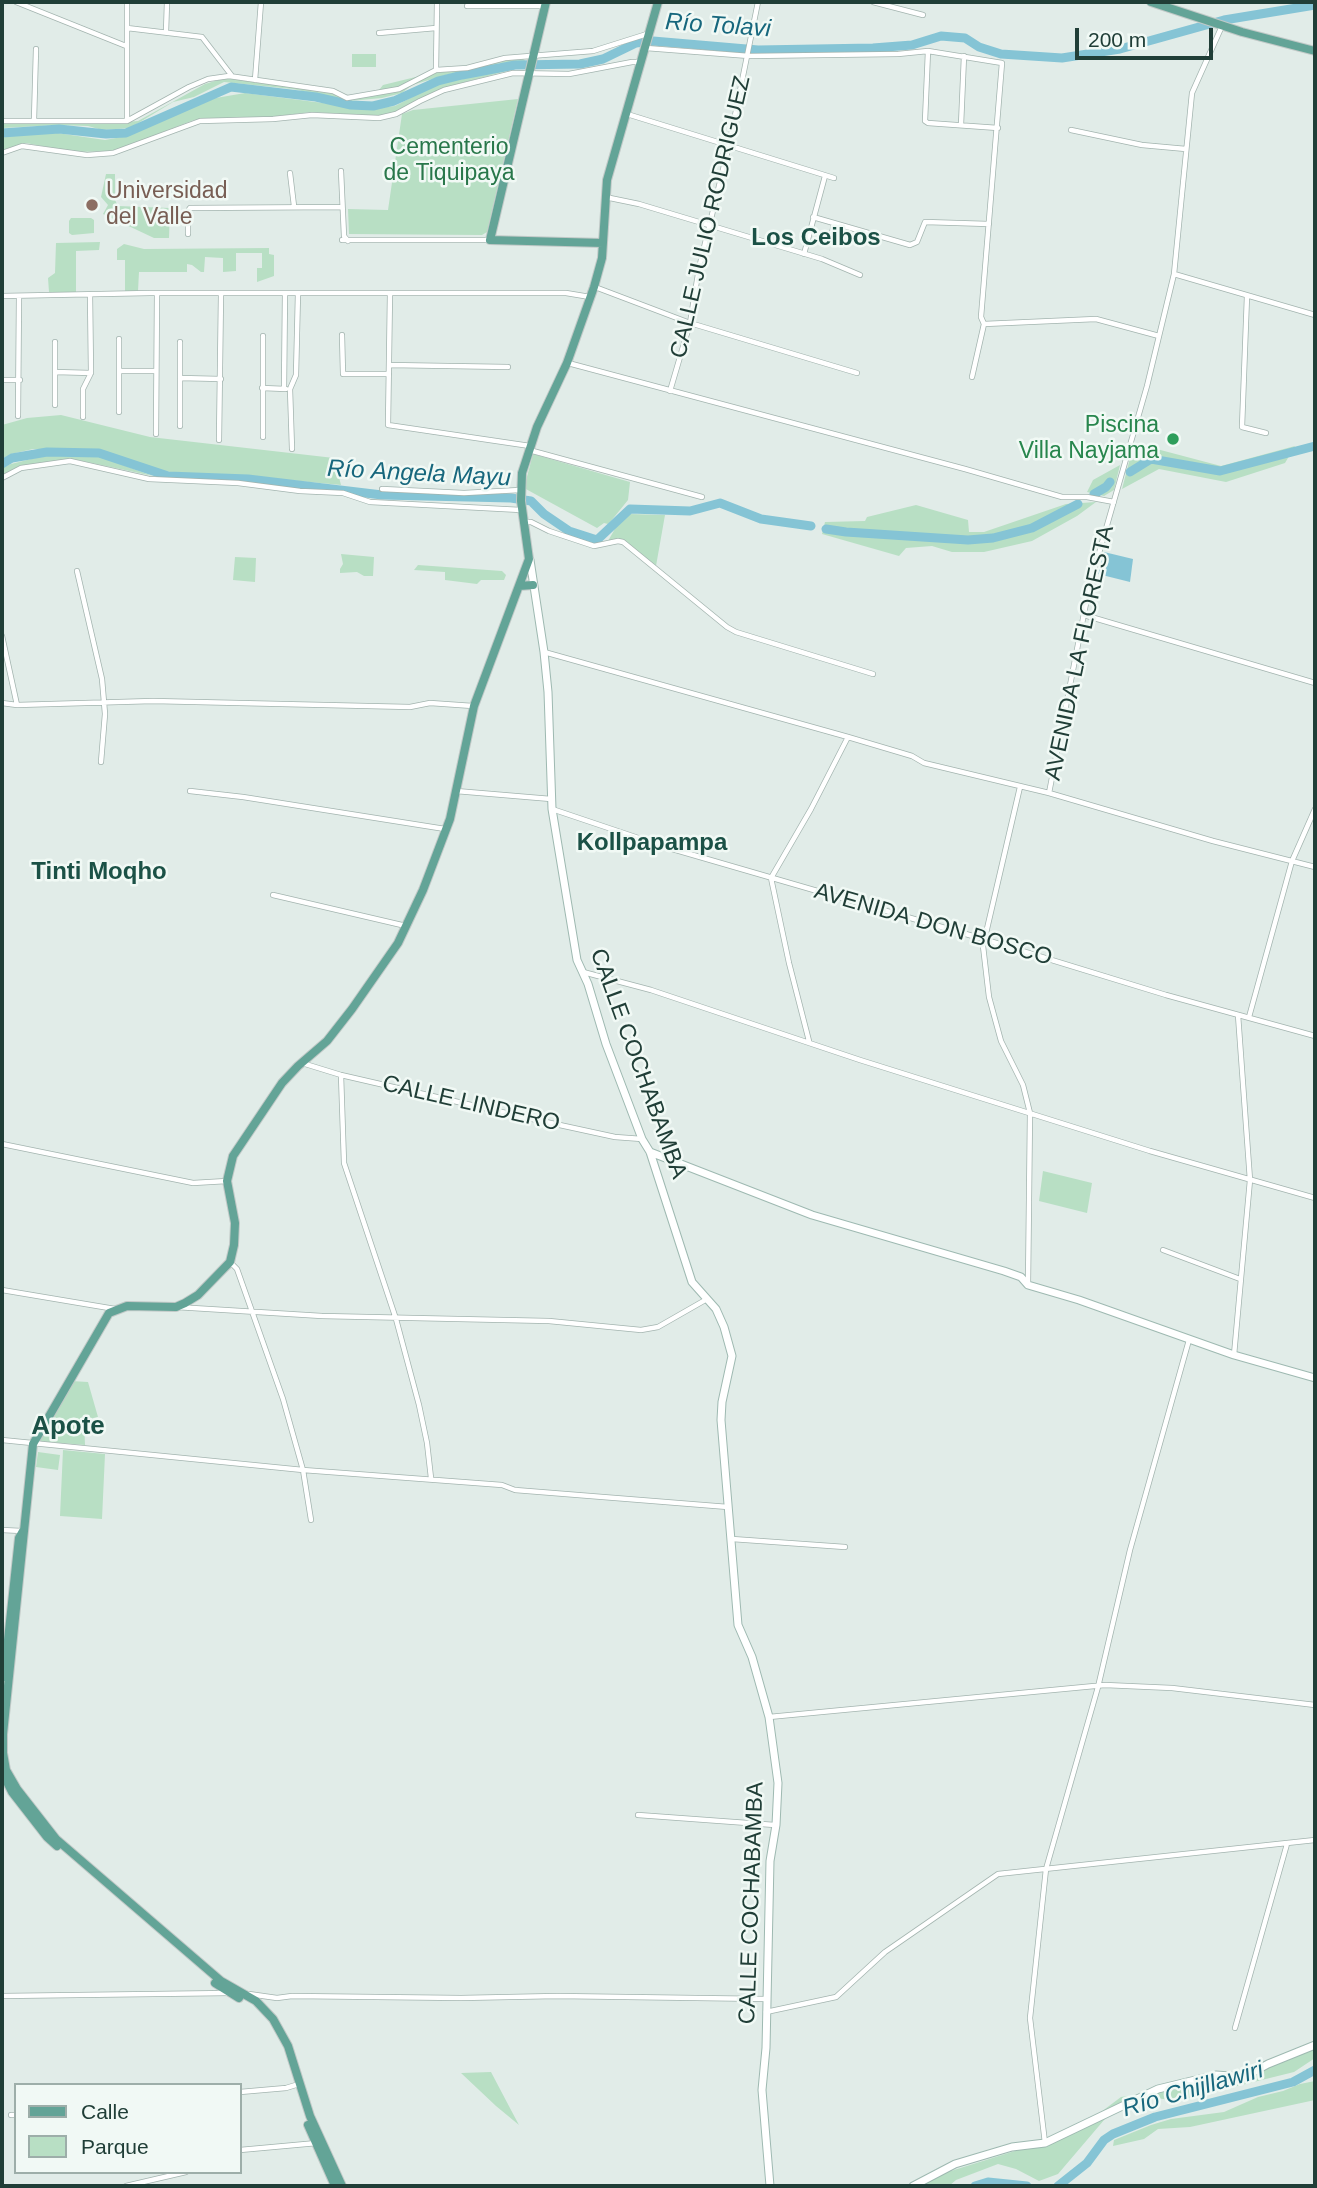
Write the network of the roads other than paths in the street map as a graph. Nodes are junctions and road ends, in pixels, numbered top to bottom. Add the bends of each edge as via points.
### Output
1 (16, 2) edge
2 (127, 2) edge
3 (167, 2) edge
4 (261, 2) edge
5 (437, 2) edge
6 (658, 2) edge
7 (758, 2) edge
8 (873, 2) edge
9 (1151, 2) edge
10 (880, 3) edge
11 (545, 4) edge
12 (467, 6) dead end
13 (923, 15) dead end
14 (1221, 24) junction
15 (127, 28) junction
16 (436, 28) junction
17 (166, 32) junction
18 (379, 33) dead end
19 (645, 42) junction
20 (126, 46) junction
21 (36, 49) dead end
22 (749, 51) junction
23 (928, 51) junction
24 (1315, 51) edge
25 (964, 56) junction
26 (640, 62) junction
27 (530, 65) junction
28 (436, 71) junction
29 (233, 77) junction
30 (255, 80) junction
31 (626, 114) junction
32 (34, 120) junction
33 (2, 121) edge
34 (127, 121) junction
35 (961, 125) junction
36 (998, 128) junction
37 (1071, 130) dead end
38 (729, 145) junction
39 (1186, 149) junction
40 (2, 153) edge
41 (341, 171) dead end
42 (290, 173) dead end
43 (825, 176) junction
44 (835, 178) dead end
45 (605, 197) junction
46 (293, 206) junction
47 (342, 207) junction
48 (813, 217) junction
49 (834, 224) junction
50 (989, 224) junction
51 (709, 226) junction
52 (188, 234) dead end
53 (490, 240) junction
54 (830, 242) dead end
55 (603, 243) junction
56 (804, 254) junction
57 (1174, 274) junction
58 (860, 275) dead end
59 (594, 286) junction
60 (157, 293) junction
61 (285, 293) junction
62 (298, 293) junction
63 (390, 293) junction
64 (221, 294) junction
65 (90, 295) junction
66 (2, 296) edge
67 (19, 296) junction
68 (1247, 296) junction
69 (591, 297) junction
70 (1315, 315) edge
71 (690, 323) junction
72 (984, 324) junction
73 (263, 335) dead end
74 (342, 335) dead end
75 (1160, 336) junction
76 (119, 339) dead end
77 (55, 342) dead end
78 (180, 342) dead end
79 (567, 363) junction
80 (389, 365) junction
81 (508, 367) dead end
82 (119, 371) junction
83 (156, 371) junction
84 (55, 372) junction
85 (91, 373) junction
86 (857, 373) dead end
87 (389, 374) junction
88 (972, 377) dead end
89 (180, 378) junction
90 (221, 379) junction
91 (2, 380) edge
92 (20, 380) junction
93 (262, 388) junction
94 (287, 389) junction
95 (670, 391) junction
96 (55, 405) dead end
97 (118, 412) dead end
98 (18, 416) dead end
99 (83, 417) dead end
100 (180, 426) dead end
101 (156, 433) dead end
102 (1266, 433) dead end
103 (262, 437) dead end
104 (219, 440) dead end
105 (529, 448) junction
106 (292, 449) dead end
107 (2, 478) edge
108 (382, 489) dead end
109 (702, 497) dead end
110 (521, 499) junction
111 (1114, 502) junction
112 (524, 522) junction
113 (529, 559) junction
114 (77, 571) dead end
115 (533, 585) junction
116 (519, 586) junction
117 (1084, 615) junction
118 (2, 636) edge
119 (3, 650) edge
120 (544, 652) junction
121 (873, 674) dead end
122 (1315, 683) edge
123 (2, 703) edge
124 (103, 703) junction
125 (17, 705) junction
126 (474, 706) junction
127 (848, 737) junction
128 (101, 762) dead end
129 (1020, 787) junction
130 (190, 791) dead end
131 (456, 791) junction
132 (1049, 793) junction
133 (551, 799) junction
134 (552, 809) junction
135 (1315, 809) edge
136 (446, 829) junction
137 (1292, 861) junction
138 (1315, 867) edge
139 (771, 878) junction
140 (273, 895) dead end
141 (407, 927) junction
142 (983, 939) junction
143 (583, 972) junction
144 (1238, 1015) junction
145 (1249, 1017) junction
146 (1315, 1036) edge
147 (809, 1042) junction
148 (301, 1063) junction
149 (341, 1075) junction
150 (1030, 1113) junction
151 (642, 1139) junction
152 (2, 1144) edge
153 (650, 1153) junction
154 (1250, 1180) junction
155 (227, 1181) junction
156 (1315, 1198) edge
157 (1163, 1250) dead end
158 (230, 1262) junction
159 (1240, 1279) junction
160 (1028, 1286) junction
161 (2, 1290) edge
162 (707, 1299) junction
163 (176, 1307) junction
164 (115, 1309) junction
165 (251, 1311) junction
166 (396, 1319) junction
167 (1189, 1339) junction
168 (1234, 1355) junction
169 (1315, 1378) edge
170 (2, 1440) edge
171 (33, 1444) junction
172 (303, 1470) junction
173 (431, 1478) junction
174 (729, 1507) junction
175 (311, 1520) dead end
176 (2, 1530) edge
177 (23, 1531) junction
178 (732, 1539) junction
179 (845, 1547) dead end
180 (17, 1581) junction
181 (1098, 1687) junction
182 (2, 1697) edge
183 (1315, 1705) edge
184 (769, 1717) junction
185 (2, 1734) edge
186 (2, 1744) edge
187 (2, 1772) edge
188 (638, 1815) dead end
189 (776, 1825) junction
190 (1315, 1830) edge
191 (1314, 1840) edge
192 (1287, 1844) junction
193 (1046, 1869) junction
194 (232, 1993) junction
195 (2, 1996) edge
196 (766, 1999) junction
197 (765, 2012) junction
198 (1235, 2028) dead end
199 (1315, 2045) edge
200 (297, 2085) junction
201 (242, 2092) edge
202 (318, 2143) junction
203 (1045, 2143) junction
204 (242, 2150) edge
205 (177, 2174) edge
206 (126, 2186) edge
207 (335, 2186) edge
208 (342, 2186) edge
209 (769, 2186) edge
210 (913, 2186) edge

1 - 20 street
2 - 15 street
3 - 17 street
4 - 30 street
5 - 16 street
6 - 19 main road, CALLE COCHABAMBA
7 - 22 street, CALLE JULIO RODRIGUEZ
8 - 10 street
9 - 14 main road
10 - 13 street
11 - 12 street
11 - 27 main road
14 - 24 main road
14 - 39 street, AVENIDA LA FLORESTA via 1192,93
15 - 17 street
15 - 20 street
16 - 18 street
16 - 28 street
17 - 29 street via 202,37
19 - 22 street via 678,49
19 - 26 main road, CALLE COCHABAMBA
19 - 27 street
20 - 34 street
21 - 32 street
22 - 23 street
22 - 38 street, CALLE JULIO RODRIGUEZ
23 - 25 street
23 - 35 street via 925,121
25 - 35 street
25 - 36 street via 1002,62
26 - 27 street via 569,74
26 - 31 main road, CALLE COCHABAMBA
27 - 28 street via 505,58
27 - 40 street via 444,90 379,118 312,115 201,121 113,153 87,155 22,146
27 - 53 main road
28 - 30 street via 399,89 347,98 333,91
29 - 30 street
29 - 34 street via 208,79
31 - 38 street
31 - 45 main road, CALLE COCHABAMBA
32 - 33 street
32 - 34 street
35 - 36 street
36 - 50 street
37 - 39 street
38 - 43 street
38 - 51 street, CALLE JULIO RODRIGUEZ
39 - 57 street, AVENIDA LA FLORESTA
41 - 47 street
42 - 46 street
43 - 44 street
43 - 48 street
45 - 51 street
45 - 55 main road, CALLE COCHABAMBA
46 - 47 street
46 - 52 street via 190,208
47 - 53 street via 344,242
48 - 49 street
48 - 56 street
49 - 50 street via 910,245 925,222
49 - 54 street
50 - 72 street
51 - 56 street
51 - 71 street, CALLE JULIO RODRIGUEZ
53 - 55 main road
55 - 59 main road, CALLE COCHABAMBA
56 - 58 street
57 - 68 street
57 - 75 street, AVENIDA LA FLORESTA
59 - 69 main road, CALLE COCHABAMBA
59 - 71 street
60 - 64 street
60 - 65 street
60 - 83 street
61 - 62 street
61 - 64 street
61 - 94 street
62 - 63 street
62 - 94 street via 296,375
63 - 69 street via 566,293
63 - 80 street
64 - 90 street
65 - 67 street
65 - 85 street
66 - 67 street
67 - 92 street
68 - 70 street
68 - 102 street via 1242,427
69 - 79 main road, CALLE COCHABAMBA
71 - 86 street
71 - 95 street, CALLE JULIO RODRIGUEZ
72 - 75 street via 1089,319
72 - 88 street
73 - 93 street
74 - 87 street via 342,374
75 - 111 street, AVENIDA LA FLORESTA
76 - 82 street
77 - 84 street
78 - 89 street
79 - 95 street
79 - 105 main road, CALLE COCHABAMBA
80 - 81 street
80 - 87 street
82 - 83 street
82 - 97 street
83 - 101 street
84 - 85 street
84 - 96 street
85 - 99 street via 83,389
87 - 105 street via 388,425
89 - 90 street
89 - 100 street
90 - 104 street
91 - 92 street
92 - 98 street
93 - 94 street
93 - 103 street
94 - 106 street
95 - 111 street via 1062,497
105 - 109 street
105 - 110 main road, CALLE COCHABAMBA
107 - 110 street via 21,468 70,461 149,479 343,493 370,502
108 - 110 street
110 - 112 main road, CALLE COCHABAMBA
111 - 117 street, AVENIDA LA FLORESTA
112 - 113 main road, CALLE COCHABAMBA
112 - 121 street via 594,546 624,542 736,632
113 - 115 street, CALLE COCHABAMBA
113 - 116 main road
114 - 124 street via 102,679
115 - 116 main road
115 - 120 street, CALLE COCHABAMBA
116 - 126 main road
117 - 122 street
117 - 132 street, AVENIDA LA FLORESTA
118 - 119 street
119 - 125 street
120 - 127 street
120 - 133 street, CALLE COCHABAMBA
123 - 125 street
124 - 125 street
124 - 126 street
124 - 128 street
126 - 131 main road
127 - 129 street via 924,763
127 - 139 street
129 - 132 street
129 - 142 street
130 - 136 street
131 - 133 street
131 - 136 main road
132 - 137 street
133 - 134 street, CALLE COCHABAMBA
134 - 139 street, AVENIDA DON BOSCO
134 - 143 street, CALLE COCHABAMBA via 577,960
135 - 137 street
136 - 141 main road
137 - 138 street
137 - 145 street
139 - 142 street, AVENIDA DON BOSCO
139 - 147 street
140 - 141 street
141 - 148 main road via 352,1009 327,1041
142 - 144 street, AVENIDA DON BOSCO
142 - 150 street via 989,997
143 - 147 street
143 - 151 street, CALLE COCHABAMBA
144 - 145 street, AVENIDA DON BOSCO
144 - 154 street
145 - 146 street, AVENIDA DON BOSCO
147 - 150 street
148 - 149 street, CALLE LINDERO
148 - 155 main road via 282,1083 233,1156
149 - 151 street, CALLE LINDERO via 615,1137
149 - 166 street via 344,1163
150 - 154 street
150 - 160 street
151 - 153 street, CALLE COCHABAMBA
152 - 155 street via 193,1183
153 - 160 street via 812,1215 1004,1271 1021,1277
153 - 162 street, CALLE COCHABAMBA via 692,1282
154 - 156 street
154 - 159 street
155 - 158 main road via 235,1223
157 - 159 street
158 - 163 main road via 198,1295
158 - 165 street via 237,1269
159 - 168 street
160 - 167 street
161 - 164 street
162 - 166 street via 658,1327 641,1330 549,1321
162 - 174 street, CALLE COCHABAMBA via 720,1317 732,1356 721,1420
163 - 164 main road
163 - 165 street
164 - 171 main road via 105,1317
165 - 166 street
165 - 172 street
166 - 173 street via 419,1405
167 - 168 street
167 - 181 street via 1130,1550
168 - 169 street
170 - 171 street
171 - 172 street
171 - 177 main road
172 - 173 street
172 - 175 street
173 - 174 street via 515,1490
174 - 178 street, CALLE COCHABAMBA
176 - 177 street
177 - 180 main road
178 - 179 street
178 - 184 street, CALLE COCHABAMBA via 738,1625
180 - 182 main road
180 - 185 main road
181 - 183 street via 1172,1688
181 - 184 street
181 - 193 street
184 - 189 street, CALLE COCHABAMBA via 778,1783
185 - 186 main road
186 - 194 main road via 11,1780 56,1839
187 - 194 main road via 47,1837
188 - 189 street
189 - 196 street, CALLE COCHABAMBA via 770,1861
190 - 191 street
191 - 192 street
192 - 193 street
192 - 198 street
193 - 197 street via 998,1874 885,1952 836,1997
193 - 203 street via 1030,2018
194 - 195 street
194 - 196 street via 277,1998
194 - 200 main road via 256,2001 273,2019 288,2046
196 - 197 street, CALLE COCHABAMBA
197 - 209 street, CALLE COCHABAMBA via 762,2090
199 - 203 street via 1244,2077 1216,2075 1158,2089
200 - 201 street
200 - 202 main road
202 - 204 street
202 - 207 main road
202 - 208 main road
203 - 210 street via 1012,2147 955,2164
205 - 206 street

